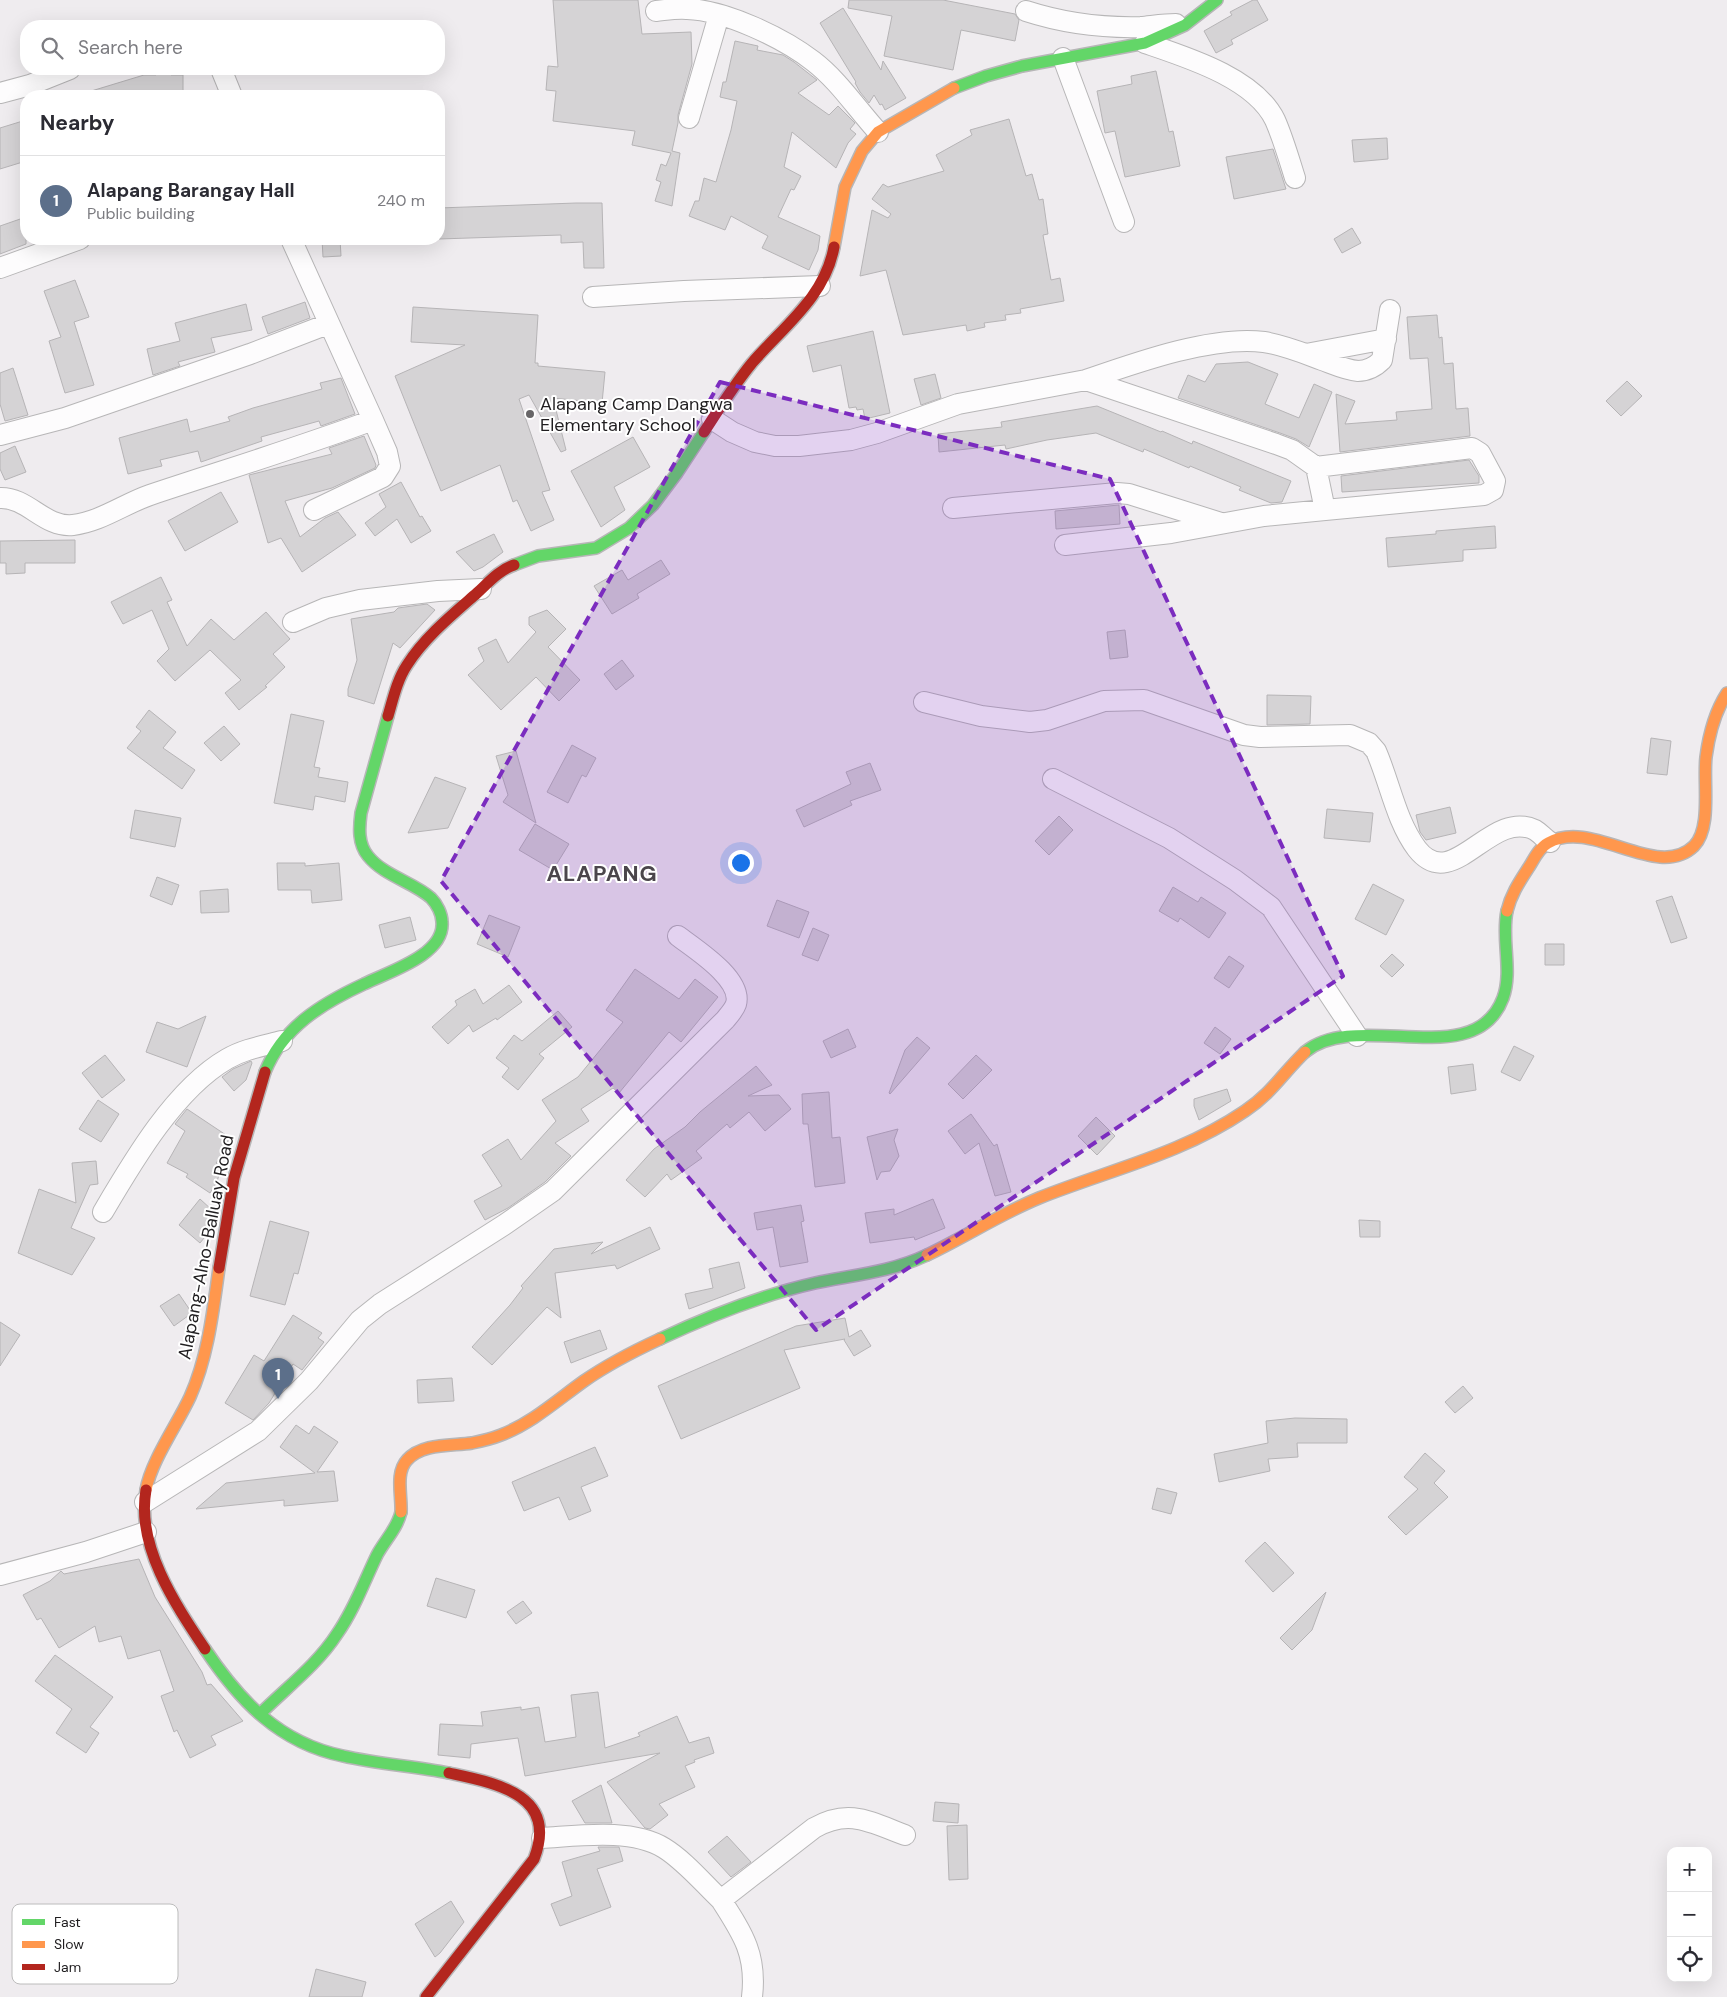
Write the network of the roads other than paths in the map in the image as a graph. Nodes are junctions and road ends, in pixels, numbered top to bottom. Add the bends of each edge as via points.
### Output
1 (1217, 0) edge
2 (656, 11) dead end
3 (1026, 11) dead end
4 (719, 15) junction
5 (1185, 24) junction
6 (1145, 43) junction
7 (1063, 58) junction
8 (54, 75) edge
9 (223, 75) edge
10 (230, 90) edge
11 (0, 93) edge
12 (689, 118) dead end
13 (878, 132) junction
14 (1295, 178) dead end
15 (1124, 222) dead end
16 (63, 245) edge
17 (294, 245) edge
18 (0, 268) edge
19 (820, 286) junction
20 (593, 296) dead end
21 (1390, 310) dead end
22 (328, 324) junction
23 (1386, 339) junction
24 (1306, 354) junction
25 (1086, 380) junction
26 (712, 419) junction
27 (373, 420) junction
28 (0, 434) edge
29 (1316, 467) junction
30 (0, 498) edge
31 (953, 508) dead end
32 (314, 510) dead end
33 (1325, 510) junction
34 (1223, 524) junction
35 (1065, 545) dead end
36 (481, 590) junction
37 (292, 622) dead end
38 (1727, 693) edge
39 (924, 702) dead end
40 (1053, 779) dead end
41 (1550, 842) junction
42 (678, 936) dead end
43 (1357, 1036) junction
44 (282, 1041) junction
45 (103, 1212) dead end
46 (145, 1502) junction
47 (146, 1532) junction
48 (0, 1575) edge
49 (260, 1714) junction
50 (905, 1835) dead end
51 (542, 1838) junction
52 (721, 1900) junction
53 (426, 1997) edge
54 (752, 1997) edge

1 - 5 main road, Alapang-Alno-Balluay Road
2 - 4 street via 686,9
3 - 5 street via 1099,26
4 - 12 street
4 - 13 street via 757,28 814,62
5 - 6 main road, Alapang-Alno-Balluay Road
6 - 7 main road, Alapang-Alno-Balluay Road
6 - 14 street via 1214,70 1252,92 1274,119
7 - 13 main road, Alapang-Alno-Balluay Road via 1013,69 954,88
7 - 15 street
8 - 11 street
9 - 10 street
13 - 19 main road, Alapang-Alno-Balluay Road via 862,150 852,169 842,199 833,254
16 - 18 street
17 - 22 street
19 - 20 street
19 - 26 main road, Alapang-Alno-Balluay Road via 804,308 752,363
21 - 23 street
22 - 27 street
22 - 28 street via 64,418
23 - 24 street
23 - 24 street via 1382,360 1369,370 1345,368
24 - 25 street via 1264,342 1230,342 1175,352
25 - 26 street via 958,404 877,434 851,440 798,446 755,442
25 - 29 street via 1292,450
26 - 36 main road, Alapang-Alno-Balluay Road via 653,505 630,528 596,548 524,560 498,574
27 - 30 street via 72,525 52,522 22,502
27 - 32 street via 390,459 389,471 384,477
29 - 33 street
29 - 33 street via 1472,448 1480,453 1495,481 1493,490 1484,495
31 - 34 street via 1117,492
33 - 34 street
34 - 35 street
36 - 37 street via 341,603
36 - 44 main road, Alapang-Alno-Balluay Road via 440,626 406,666 396,688 359,828 368,856 438,906 443,925 440,936 419,957 309,1014
38 - 41 main road via 1710,731 1705,770 1705,811 1699,840 1693,848 1684,853 1659,856 1580,837
39 - 41 street via 981,716 1030,722 1047,720 1104,701 1144,700 1244,735 1350,734 1369,743 1376,751 1409,837 1432,863 1454,860 1497,832 1510,828 1535,830
40 - 43 street via 1169,838 1271,907
41 - 43 main road via 1542,847 1516,885 1510,900 1505,925 1504,998 1491,1019 1478,1028 1454,1036
42 - 46 street via 717,967 733,987 736,1004 725,1020 553,1192 380,1304 360,1320 309,1380 258,1431
43 - 49 main road via 1344,1036 1317,1044 1255,1104 1209,1132 1154,1159 1017,1207 930,1254 888,1271 781,1292 702,1320 590,1377 523,1425 481,1441 440,1446 414,1454 405,1460 402,1468 401,1516 376,1556 350,1614 316,1660
44 - 45 street via 228,1058 189,1089 139,1154
44 - 46 main road, Alapang-Alno-Balluay Road via 262,1080 232,1189 201,1365 192,1392 146,1483
46 - 47 main road, Alapang-Alno-Balluay Road
47 - 48 street
47 - 49 main road, Alapang-Alno-Balluay Road via 169,1590 193,1631 211,1659
49 - 51 main road, Alapang-Alno-Balluay Road via 285,1734 343,1757 433,1770 506,1788 522,1797 533,1810
50 - 52 street via 862,1819 845,1817 826,1821
51 - 52 street via 595,1835 652,1842 672,1855
51 - 53 main road via 526,1872
52 - 54 street via 749,1949 754,1968

